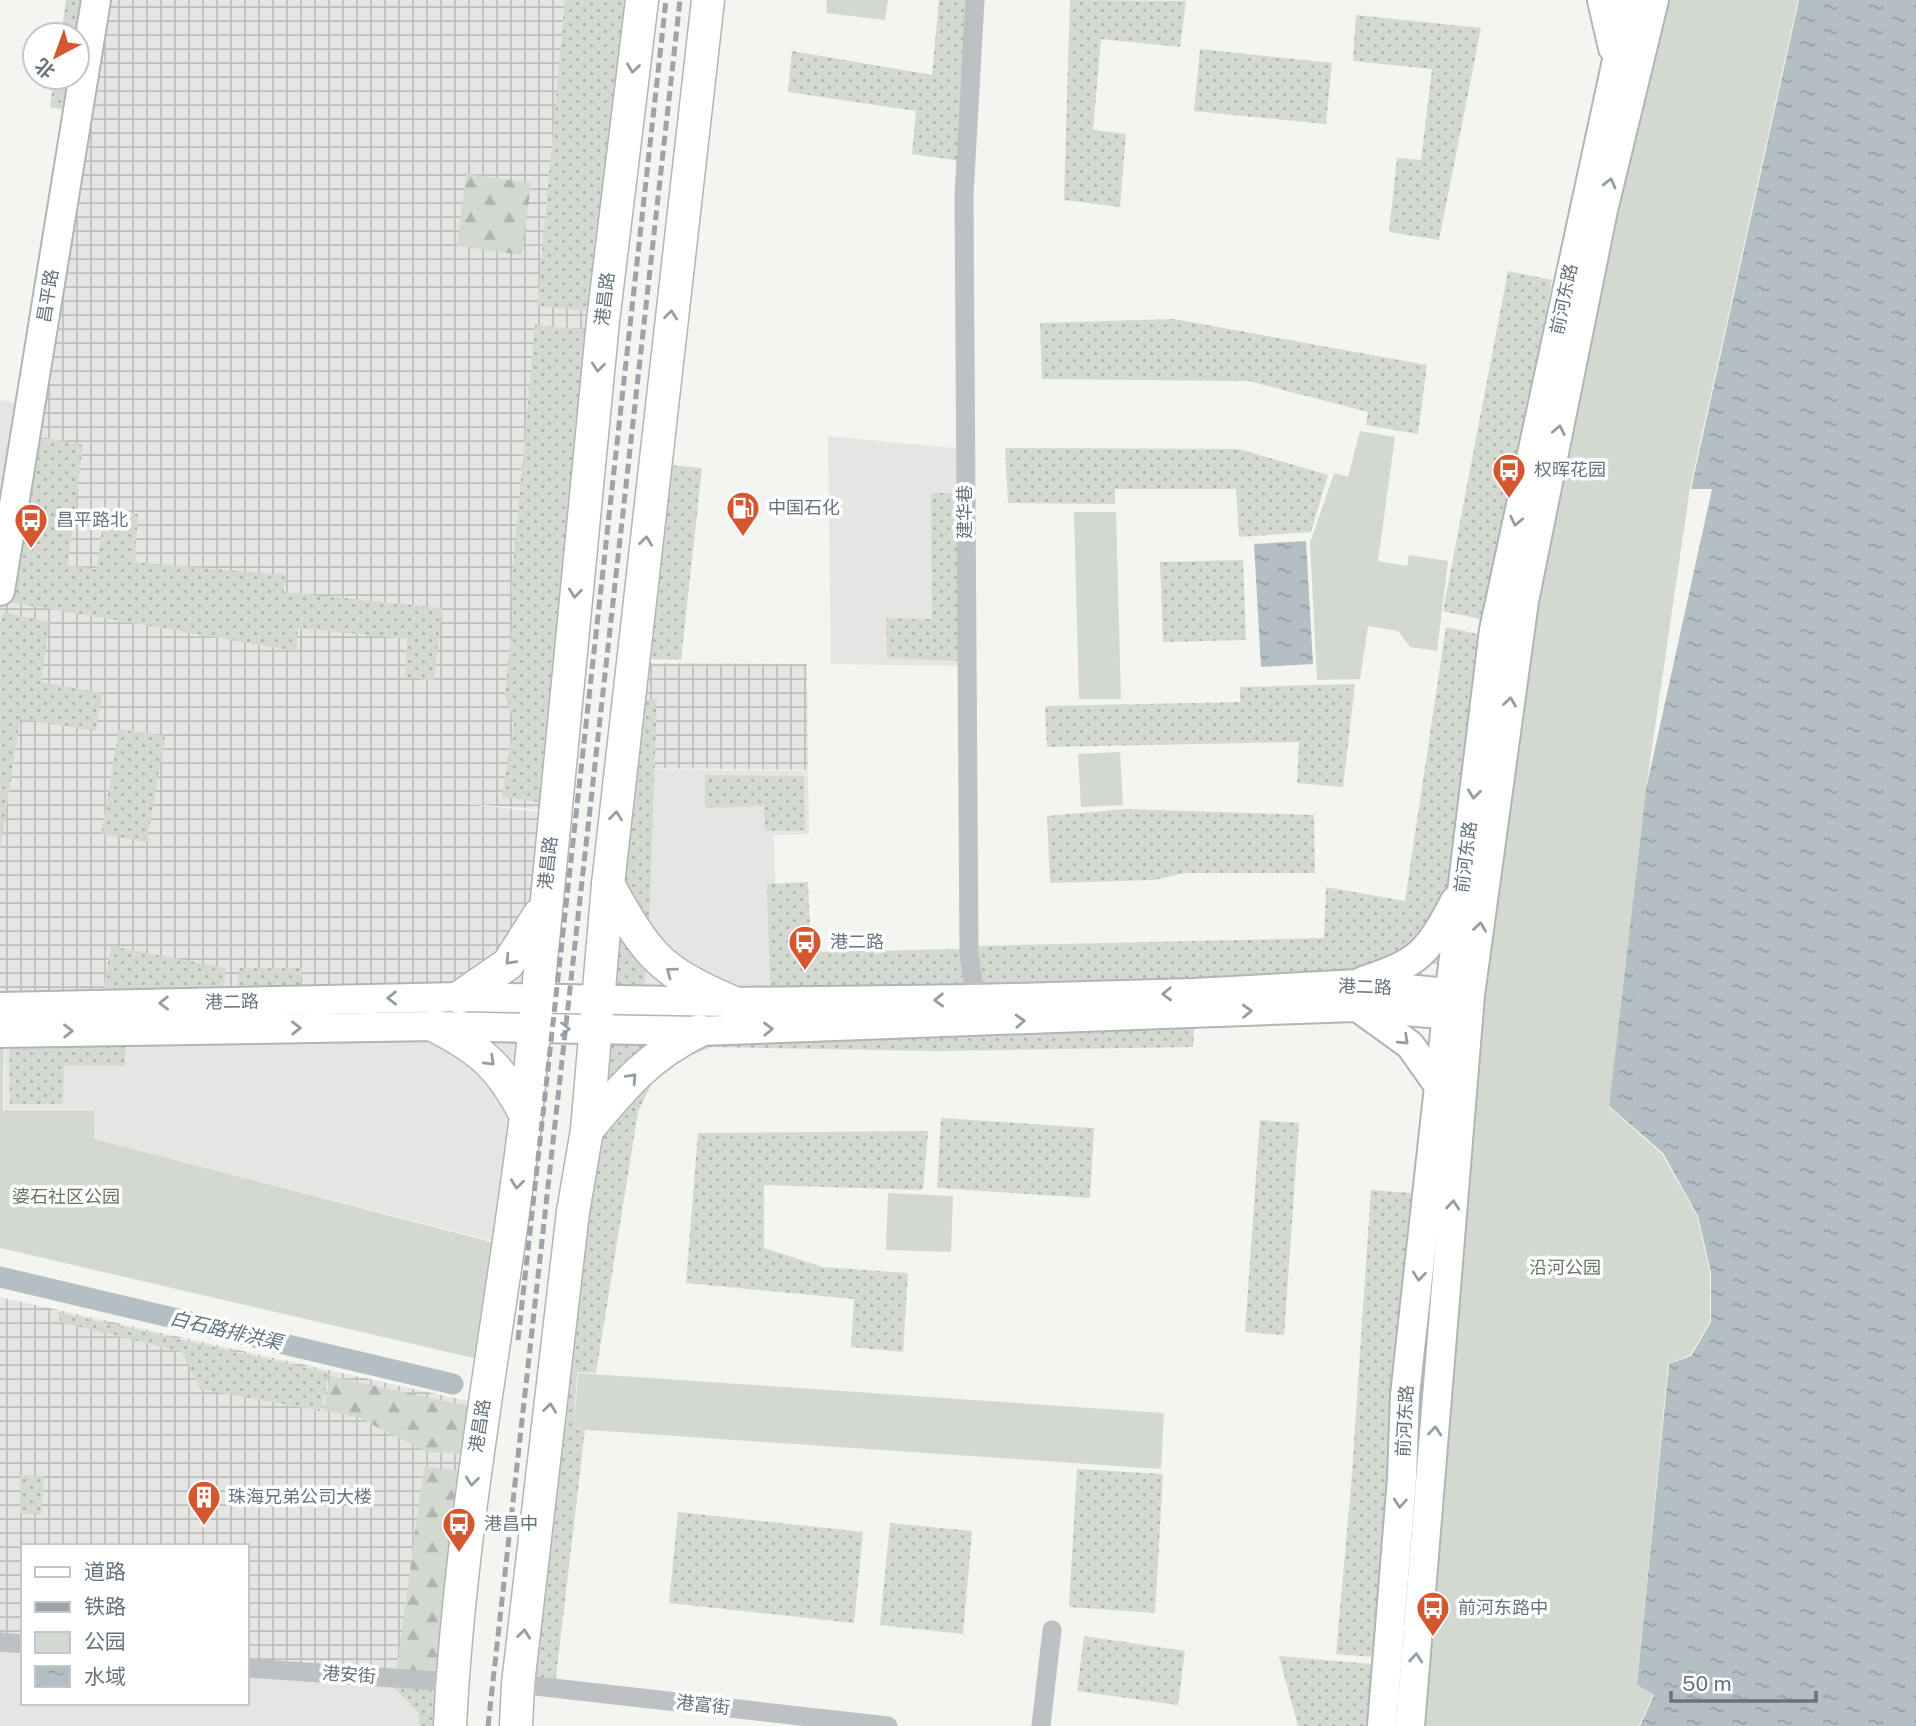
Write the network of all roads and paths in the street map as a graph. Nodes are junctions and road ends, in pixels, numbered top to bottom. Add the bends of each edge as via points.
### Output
1 (96, 0) edge
2 (642, 0) edge
3 (708, 0) edge
4 (975, 0) edge
5 (1602, 0) edge
6 (1630, 0) edge
7 (1654, 0) edge
8 (1616, 61) junction
9 (0, 591) edge
10 (608, 884) junction
11 (1463, 886) junction
12 (544, 908) junction
13 (1356, 995) junction
14 (460, 997) junction
15 (536, 997) junction
16 (600, 997) junction
17 (732, 1002) junction
18 (1459, 1005) junction
19 (0, 1007) edge
20 (976, 1011) junction
21 (435, 1026) junction
22 (532, 1029) junction
23 (598, 1029) junction
24 (699, 1031) junction
25 (0, 1032) edge
26 (1439, 1086) junction
27 (526, 1116) junction
28 (587, 1130) junction
29 (1052, 1630) dead end
30 (0, 1642) edge
31 (21, 1644) edge
32 (248, 1668) edge
33 (452, 1682) junction
34 (518, 1684) junction
35 (450, 1726) edge
36 (516, 1726) edge
37 (888, 1726) edge
38 (1041, 1726) edge
39 (1382, 1726) edge
40 (1410, 1726) edge

1 - 9 main road, 昌平路
2 -> 12 main road, 港昌路 via 603,321
10 -> 3 main road
4 - 20 street, 建华巷 via 964,238 968,953
5 - 8 main road
6 - 8 main road, 前河东路
18 -> 7 main road, 前河东路 via 1525,598 1603,210
8 -> 11 main road, 前河东路 via 1494,630
10 - 16 main road
17 -> 10 main road via 684,981 661,963 632,928
11 - 13 main road via 1437,935 1415,960
11 - 18 main road, 前河东路
12 -> 14 main road via 508,964
12 - 15 main road, 港昌路
13 - 18 main road, 港二路
13 - 20 main road, 港二路
13 -> 26 main road via 1410,1045
14 - 15 main road, 港二路
14 -> 19 main road, 港二路
15 - 16 main road, 港二路
15 - 22 main road, 港昌路
16 - 17 main road, 港二路
16 - 23 main road
20 -> 17 main road, 港二路
18 - 26 main road, 前河东路
40 -> 18 main road, 前河东路
24 -> 20 main road, 港二路
21 - 22 main road, 港二路
25 -> 21 main road, 港二路
21 -> 27 main road via 486,1056 513,1089
22 -> 23 main road, 港二路
22 - 27 main road, 港昌路
23 - 24 main road, 港二路
23 - 28 main road
28 -> 24 main road via 636,1073
26 -> 39 main road, 前河东路 via 1405,1395
27 -> 33 main road, 港昌路 via 474,1464
34 -> 28 main road via 571,1226
29 - 38 street
30 - 31 street
32 - 33 street, 港安街
33 - 35 main road, 港昌路
34 - 36 main road
34 - 37 street, 港富街

